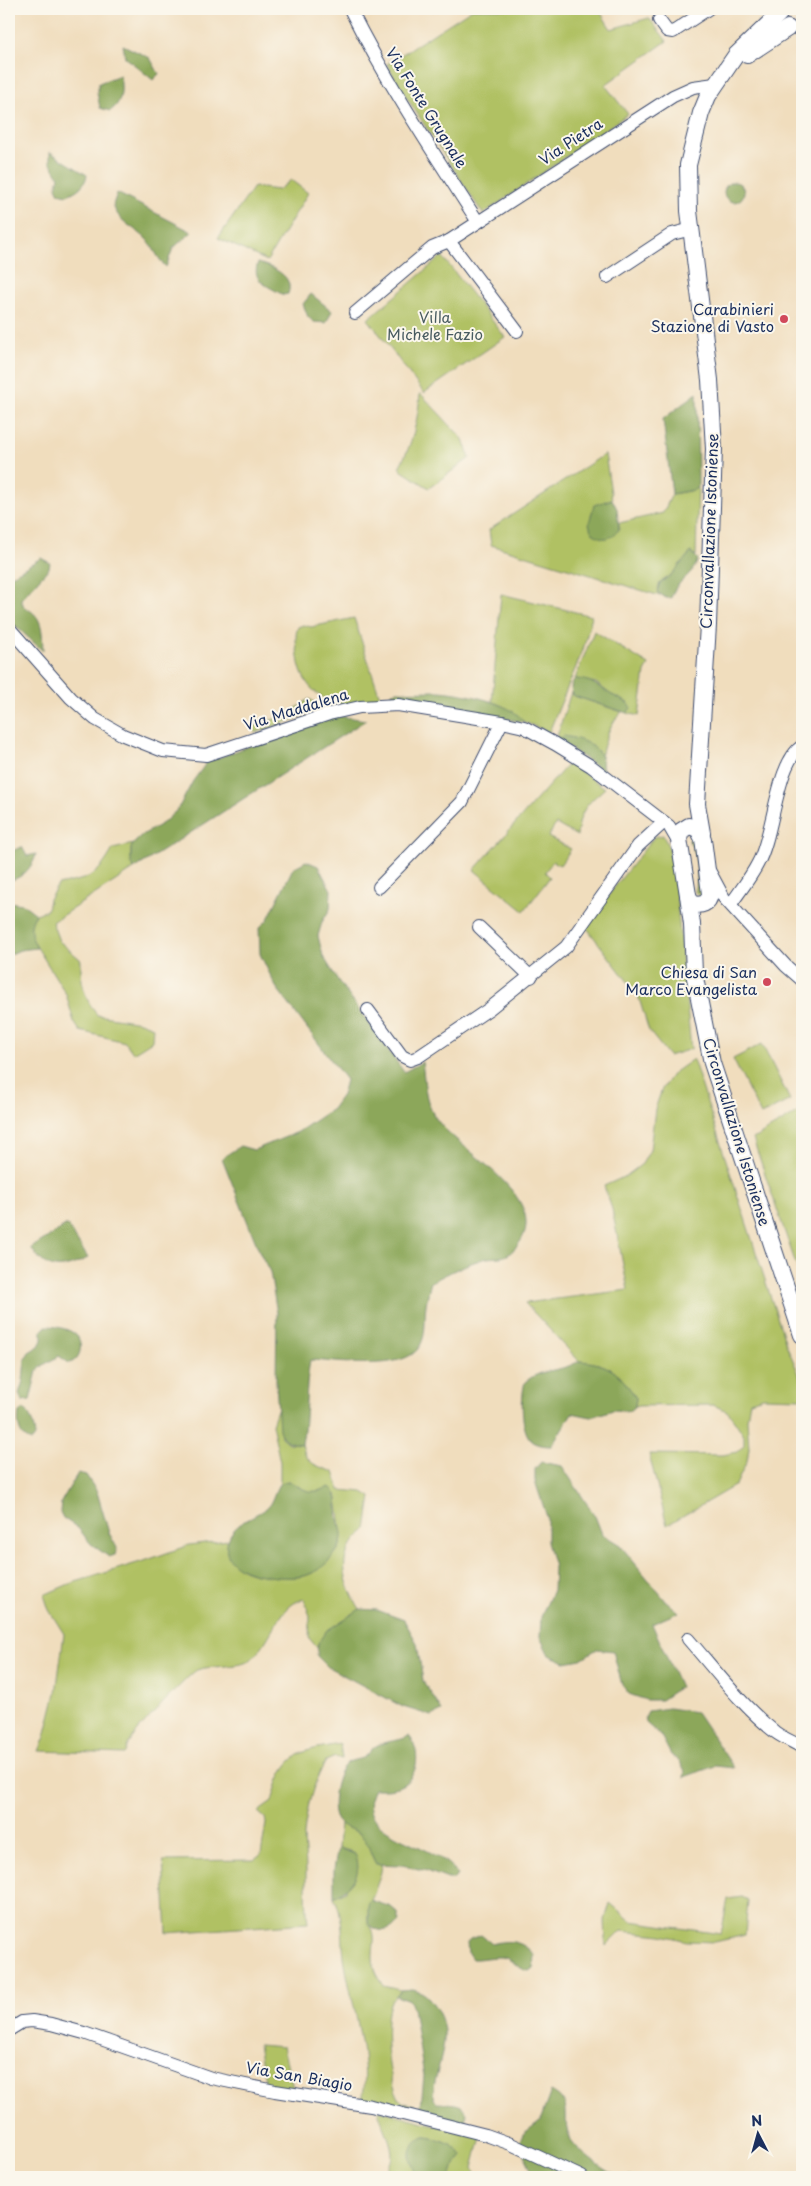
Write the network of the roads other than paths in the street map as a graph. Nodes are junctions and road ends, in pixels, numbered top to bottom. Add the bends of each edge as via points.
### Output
1 (350, 9) edge
2 (708, 9) edge
3 (781, 11) edge
4 (659, 20) dead end
5 (796, 28) edge
6 (717, 82) junction
7 (478, 222) junction
8 (692, 230) junction
9 (449, 241) junction
10 (607, 277) dead end
11 (356, 313) dead end
12 (516, 331) dead end
13 (9, 628) edge
14 (502, 722) junction
15 (802, 746) edge
16 (681, 827) junction
17 (379, 888) dead end
18 (688, 895) junction
19 (716, 902) junction
20 (692, 924) junction
21 (479, 927) dead end
22 (531, 976) junction
23 (802, 980) edge
24 (368, 1010) dead end
25 (802, 1335) edge
26 (688, 1640) dead end
27 (802, 1747) edge
28 (9, 2030) edge
29 (582, 2177) edge

1 - 7 street, Via Fonte Grugnale via 374,57
2 - 4 street via 673,32 666,31
3 - 5 main road via 782,24
3 - 6 main road, Circonvallazione Istoniense via 736,55
5 - 6 main road, Circonvallazione Istoniense via 757,48
6 - 7 street, Via Pietra via 693,87 673,96
6 - 8 main road, Circonvallazione Istoniense via 700,113 688,165
7 - 9 street, Via Pietra
8 - 10 street via 672,234
8 - 16 main road, Circonvallazione Istoniense via 710,380 714,449 697,804
9 - 11 street, Via Pietra via 432,248
9 - 12 street
13 - 14 street, Via Maddalena via 71,698 95,719 123,735 163,751 206,755 329,714 360,708 398,705
14 - 16 street, Via Maddalena via 524,727 555,744
14 - 17 street via 462,802
15 - 19 street via 786,768 759,862
16 - 18 main road, Circonvallazione Istoniense via 680,845
16 - 19 main road via 707,862 710,889
16 - 22 street via 638,846 566,947
18 - 19 main road via 692,904
18 - 20 main road, Circonvallazione Istoniense
19 - 20 main road via 697,910
19 - 23 street
20 - 25 main road, Circonvallazione Istoniense via 694,973 712,1062
21 - 22 street
22 - 24 street via 489,1009 410,1060 402,1056
26 - 27 street via 764,1722 777,1734
28 - 29 street, Via San Biagio via 22,2022 51,2024 211,2078 371,2106 479,2133

